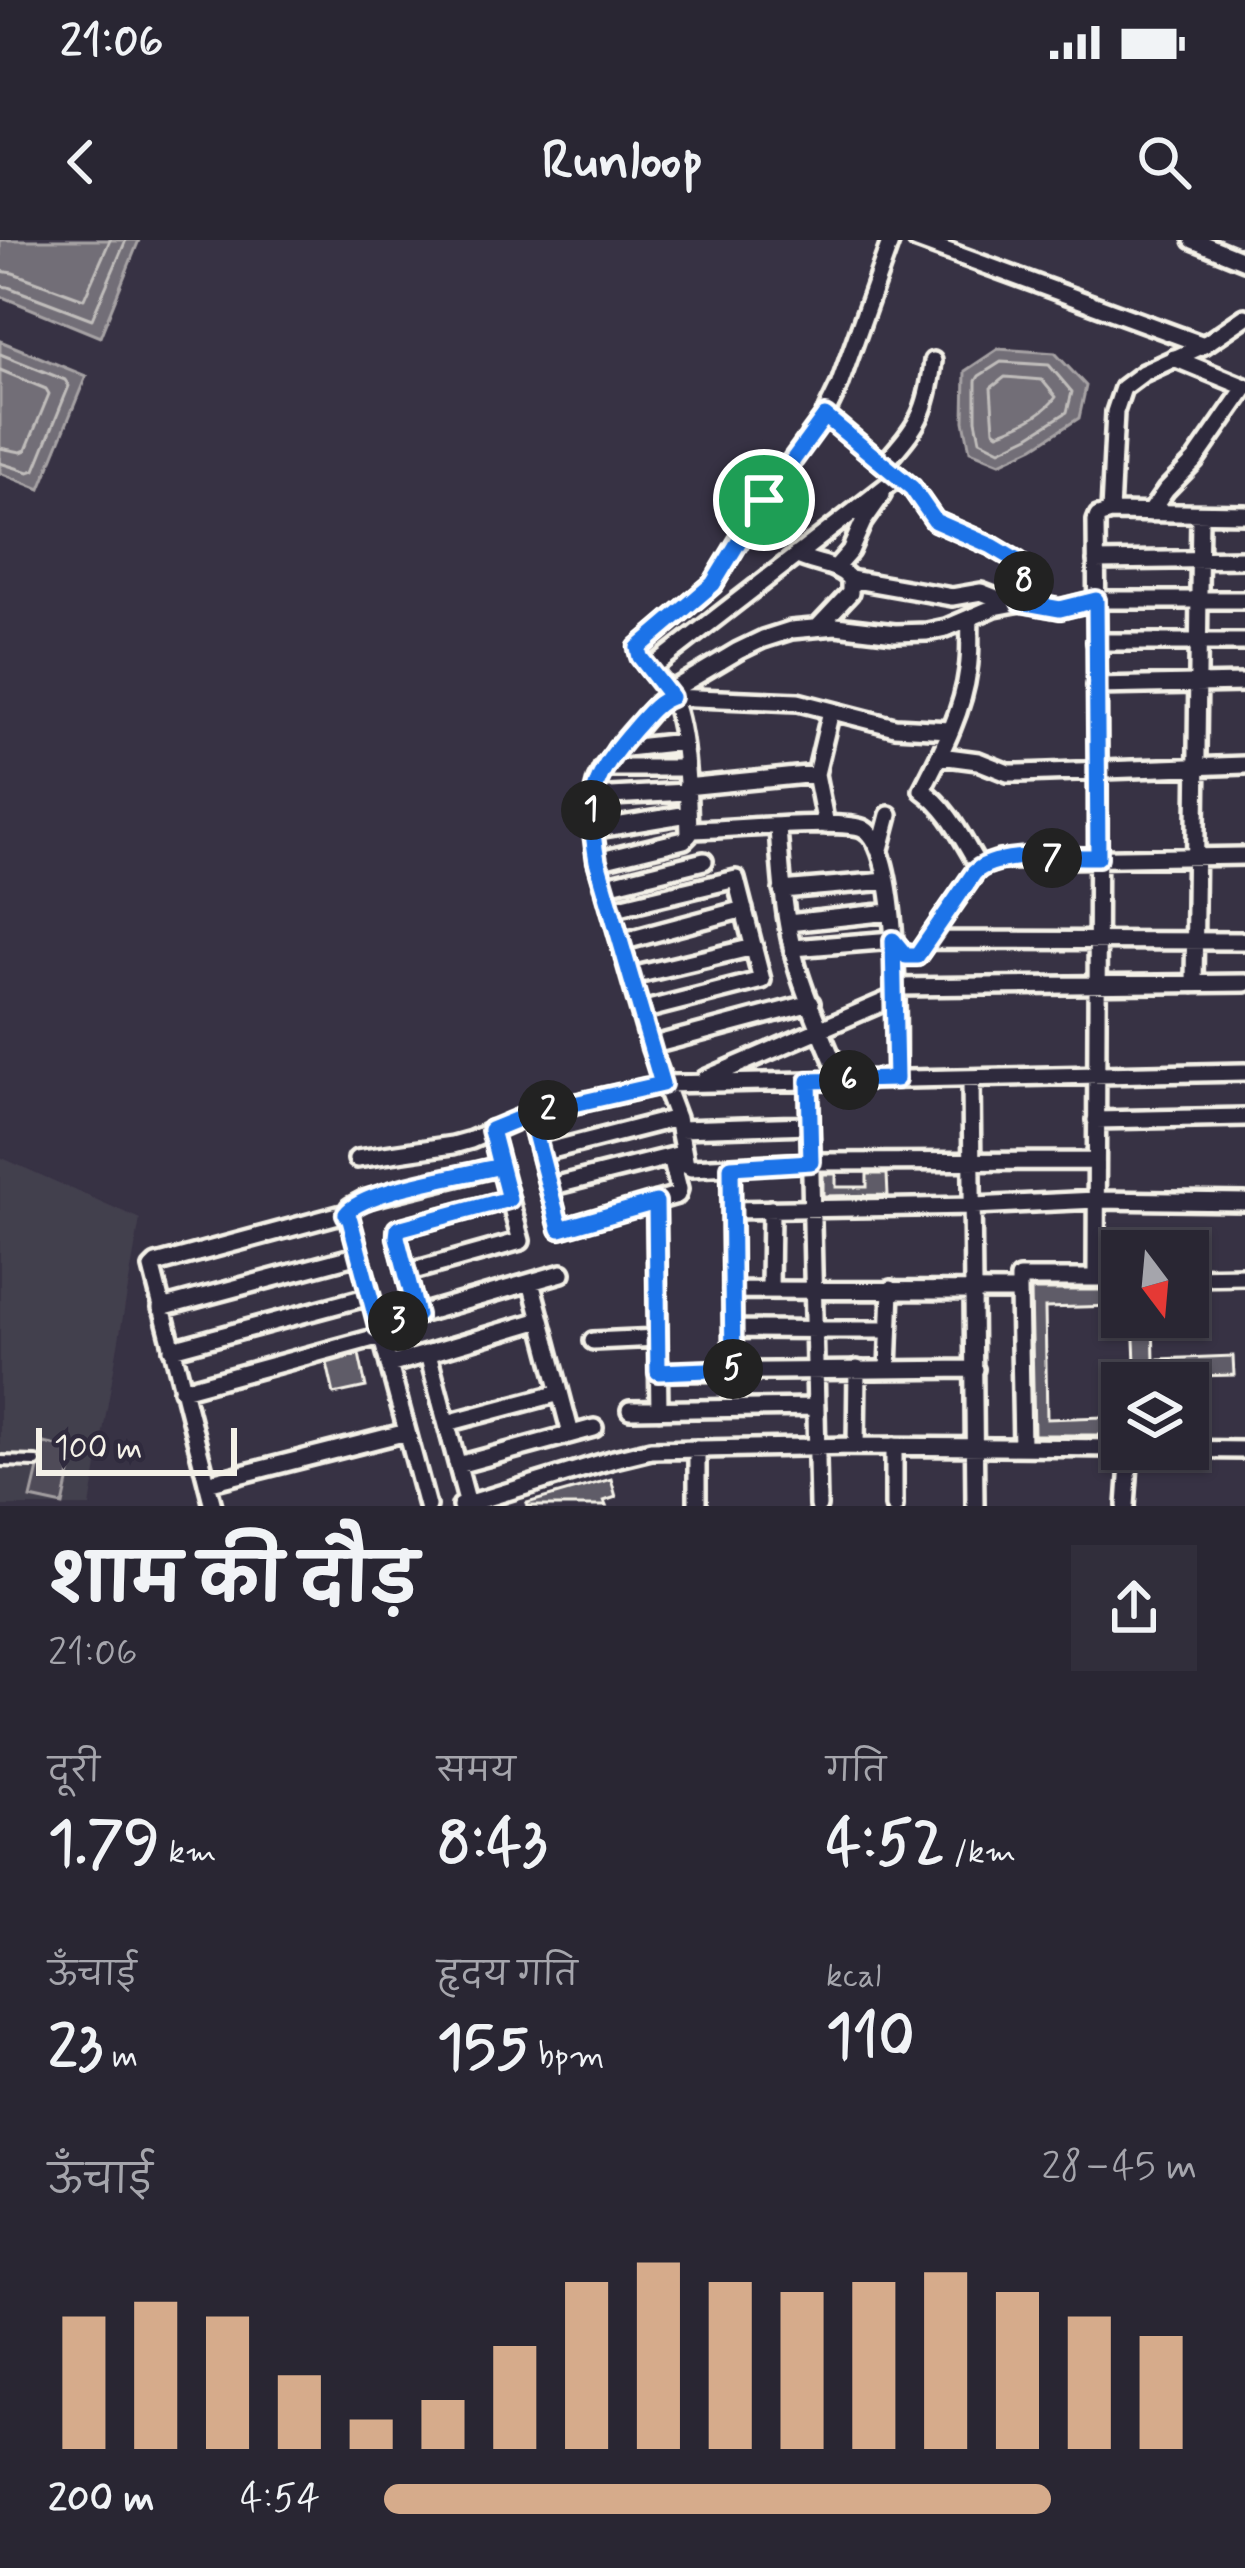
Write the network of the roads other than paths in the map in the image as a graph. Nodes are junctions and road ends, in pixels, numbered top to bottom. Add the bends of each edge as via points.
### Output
1 (891, 240) edge
2 (917, 240) edge
3 (1193, 240) edge
4 (1245, 261) edge
5 (1245, 317) edge
6 (1204, 345) junction
7 (1174, 358) junction
8 (933, 361) dead end
9 (1245, 388) edge
10 (825, 416) junction
11 (884, 464) junction
12 (892, 482) junction
13 (1110, 512) junction
14 (1150, 513) junction
15 (1200, 514) junction
16 (1245, 514) edge
17 (796, 555) junction
18 (1199, 559) junction
19 (1245, 559) edge
20 (1096, 561) junction
21 (836, 567) junction
22 (850, 579) junction
23 (1096, 600) junction
24 (1199, 600) junction
25 (1245, 600) edge
26 (1015, 602) junction
27 (970, 620) junction
28 (819, 626) junction
29 (1096, 642) junction
30 (1198, 642) junction
31 (1245, 642) edge
32 (650, 669) junction
33 (1245, 682) edge
34 (1198, 684) junction
35 (1096, 686) junction
36 (670, 694) junction
37 (831, 711) junction
38 (950, 730) junction
39 (682, 742) junction
40 (616, 749) junction
41 (940, 756) junction
42 (1245, 765) edge
43 (1197, 766) junction
44 (603, 768) junction
45 (684, 768) junction
46 (1098, 770) junction
47 (816, 774) junction
48 (686, 790) junction
49 (592, 797) junction
50 (890, 815) dead end
51 (688, 822) junction
52 (826, 824) junction
53 (778, 827) junction
54 (592, 830) junction
55 (880, 849) junction
56 (1196, 856) junction
57 (1245, 856) edge
58 (1098, 857) junction
59 (597, 861) junction
60 (704, 861) dead end
61 (979, 867) junction
62 (887, 881) junction
63 (603, 886) junction
64 (782, 890) junction
65 (611, 909) junction
66 (744, 909) junction
67 (890, 912) junction
68 (788, 923) junction
69 (893, 940) junction
70 (928, 940) junction
71 (1195, 941) junction
72 (1245, 941) edge
73 (621, 942) junction
74 (1097, 942) junction
75 (754, 947) junction
76 (793, 948) junction
77 (632, 976) junction
78 (1194, 983) junction
79 (1245, 983) edge
80 (1097, 984) junction
81 (895, 992) junction
82 (811, 1003) junction
83 (641, 1011) junction
84 (820, 1028) junction
85 (650, 1046) junction
86 (1245, 1072) edge
87 (1096, 1076) junction
88 (971, 1078) junction
89 (896, 1079) junction
90 (809, 1081) junction
91 (841, 1081) junction
92 (662, 1084) junction
93 (694, 1084) junction
94 (530, 1114) junction
95 (1245, 1117) edge
96 (1096, 1120) junction
97 (678, 1124) junction
98 (810, 1125) junction
99 (491, 1130) junction
100 (540, 1153) junction
101 (684, 1156) junction
102 (357, 1159) dead end
103 (973, 1161) junction
104 (1096, 1161) junction
105 (811, 1162) junction
106 (500, 1166) junction
107 (731, 1167) junction
108 (549, 1187) junction
109 (509, 1199) junction
110 (1096, 1200) junction
111 (656, 1202) junction
112 (1245, 1202) edge
113 (974, 1206) junction
114 (812, 1209) junction
115 (732, 1210) junction
116 (770, 1210) junction
117 (346, 1214) junction
118 (359, 1255) junction
119 (562, 1273) dead end
120 (406, 1274) junction
121 (1245, 1276) edge
122 (1209, 1277) edge
123 (1096, 1278) junction
124 (1101, 1278) edge
125 (531, 1282) junction
126 (891, 1289) junction
127 (732, 1290) junction
128 (770, 1290) junction
129 (813, 1290) junction
130 (1018, 1291) junction
131 (975, 1292) junction
132 (370, 1296) junction
133 (161, 1308) junction
134 (417, 1315) junction
135 (542, 1320) junction
136 (733, 1329) junction
137 (814, 1330) junction
138 (889, 1330) junction
139 (379, 1331) junction
140 (658, 1337) junction
141 (592, 1341) dead end
142 (172, 1348) junction
143 (428, 1354) junction
144 (389, 1366) junction
145 (733, 1369) junction
146 (814, 1369) junction
147 (857, 1369) junction
148 (975, 1369) junction
149 (888, 1370) junction
150 (658, 1372) junction
151 (182, 1390) junction
152 (560, 1393) junction
153 (816, 1406) junction
154 (630, 1410) dead end
155 (659, 1410) junction
156 (447, 1424) junction
157 (594, 1428) dead end
158 (406, 1432) junction
159 (571, 1434) junction
160 (817, 1446) junction
161 (856, 1446) junction
162 (894, 1446) junction
163 (974, 1446) junction
164 (1022, 1447) junction
165 (697, 1449) junction
166 (1101, 1449) edge
167 (1209, 1450) edge
168 (1245, 1450) edge
169 (0, 1461) edge
170 (36, 1462) dead end
171 (458, 1465) junction
172 (1126, 1470) edge
173 (207, 1483) junction
174 (465, 1505) edge
175 (213, 1506) edge
176 (427, 1506) edge
177 (697, 1506) edge
178 (818, 1506) edge
179 (894, 1506) edge
180 (975, 1506) edge
181 (1126, 1506) edge

1 - 10 street
2 - 6 street
3 - 4 street
5 - 6 street
6 - 7 street
7 - 9 street
7 - 13 street via 1133,378 1119,396
8 - 11 street via 923,414
9 - 14 street
10 - 11 street
10 - 32 street via 713,584 640,645
11 - 12 street
12 - 17 street
12 - 21 street
12 - 26 street via 921,498 935,521 1019,562 1024,575
13 - 14 street
13 - 20 street via 1096,521
14 - 15 street
15 - 16 street
15 - 18 street
17 - 21 street
17 - 32 street
18 - 19 street
18 - 20 street
18 - 24 street
20 - 23 street
21 - 22 street
22 - 26 street
22 - 28 street via 850,593
23 - 24 street
23 - 26 street via 1060,609
23 - 29 street
24 - 25 street
24 - 30 street
26 - 27 street
27 - 28 street via 927,632
27 - 38 street via 968,670
28 - 36 street via 763,639
29 - 30 street
29 - 35 street
30 - 31 street
30 - 34 street
32 - 36 street
33 - 34 street
34 - 35 street
34 - 43 street
35 - 46 street
36 - 37 street
36 - 39 street
36 - 40 street
37 - 38 street
37 - 47 street
38 - 41 street
39 - 40 street
39 - 45 street
40 - 44 street
41 - 46 street via 1008,772
41 - 61 street via 922,790 938,801
42 - 43 street
43 - 46 street
43 - 56 street
44 - 45 street
44 - 49 street
45 - 48 street
46 - 58 street
47 - 48 street
47 - 52 street
48 - 49 street
48 - 51 street
49 - 54 street
50 - 55 street
51 - 53 street
51 - 54 street
51 - 59 street via 684,840
52 - 53 street
52 - 55 street via 866,830
53 - 64 street
54 - 59 street
55 - 62 street
56 - 57 street
56 - 58 street
56 - 71 street
58 - 61 street
58 - 74 street
59 - 63 street
60 - 63 street
61 - 70 street
62 - 64 street
62 - 67 street
63 - 65 street
64 - 68 street
65 - 66 street via 736,880
65 - 73 street
66 - 73 street
66 - 75 street
67 - 68 street
67 - 69 street
68 - 76 street
69 - 70 street via 906,956 917,956
69 - 76 street
69 - 81 street
70 - 74 street
71 - 72 street
71 - 74 street
71 - 78 street
73 - 77 street
74 - 80 street
75 - 77 street
75 - 83 street via 762,980
76 - 82 street
77 - 83 street
78 - 79 street
78 - 80 street
80 - 81 street
80 - 87 street
81 - 84 street
81 - 89 street
82 - 84 street
82 - 85 street
83 - 85 street
84 - 91 street
84 - 93 street
85 - 92 street
86 - 87 street
87 - 88 street
87 - 96 street
88 - 89 street
88 - 103 street
89 - 91 street
90 - 91 street
90 - 93 street
90 - 98 street
92 - 93 street
92 - 94 street
92 - 97 street
94 - 99 street
94 - 100 street
95 - 96 street
96 - 104 street
97 - 98 street
97 - 100 street
97 - 101 street
98 - 105 street
99 - 102 street
99 - 106 street
100 - 108 street
101 - 107 street via 688,1168
101 - 108 street
101 - 111 street via 673,1165 679,1192
103 - 104 street
103 - 105 street
103 - 113 street
104 - 110 street
105 - 107 street
105 - 114 street
106 - 109 street
106 - 117 street via 363,1200
107 - 115 street
108 - 111 street via 560,1229
109 - 120 street via 398,1229
109 - 120 street via 521,1240
110 - 112 street
110 - 113 street
110 - 123 street
111 - 140 street
113 - 114 street
113 - 131 street
114 - 116 street
114 - 129 street
115 - 116 street
115 - 127 street
116 - 128 street
117 - 118 street
117 - 133 street via 153,1265
118 - 132 street
118 - 133 street
119 - 125 street
120 - 134 street
121 - 122 street
123 - 124 street
123 - 130 street via 1018,1278
125 - 134 street
125 - 135 street
126 - 129 street
126 - 131 street
126 - 138 street
127 - 128 street
127 - 136 street
128 - 129 street
129 - 137 street
130 - 131 street
130 - 164 street
131 - 148 street
132 - 139 street
132 - 142 street
133 - 142 street
134 - 139 street
135 - 143 street
135 - 152 street
136 - 137 street
136 - 145 street
137 - 138 street
137 - 146 street
138 - 149 street
139 - 144 street
139 - 151 street
140 - 141 street
140 - 150 street
142 - 151 street
143 - 144 street
143 - 156 street
144 - 158 street
145 - 146 street
145 - 150 street
146 - 147 street
146 - 153 street
147 - 149 street
147 - 161 street
148 - 149 street
148 - 163 street
150 - 155 street
151 - 173 street
152 - 156 street
152 - 159 street
153 - 155 street
153 - 160 street
154 - 155 street
156 - 171 street
157 - 159 street
158 - 173 street
158 - 176 street
159 - 171 street
160 - 161 street
160 - 165 street
160 - 178 street
161 - 162 street
162 - 163 street
162 - 179 street
163 - 164 street
163 - 180 street
164 - 166 street
165 - 174 street via 633,1453
165 - 177 street
167 - 168 street
169 - 170 lane
171 - 174 street
172 - 181 street
173 - 175 street

